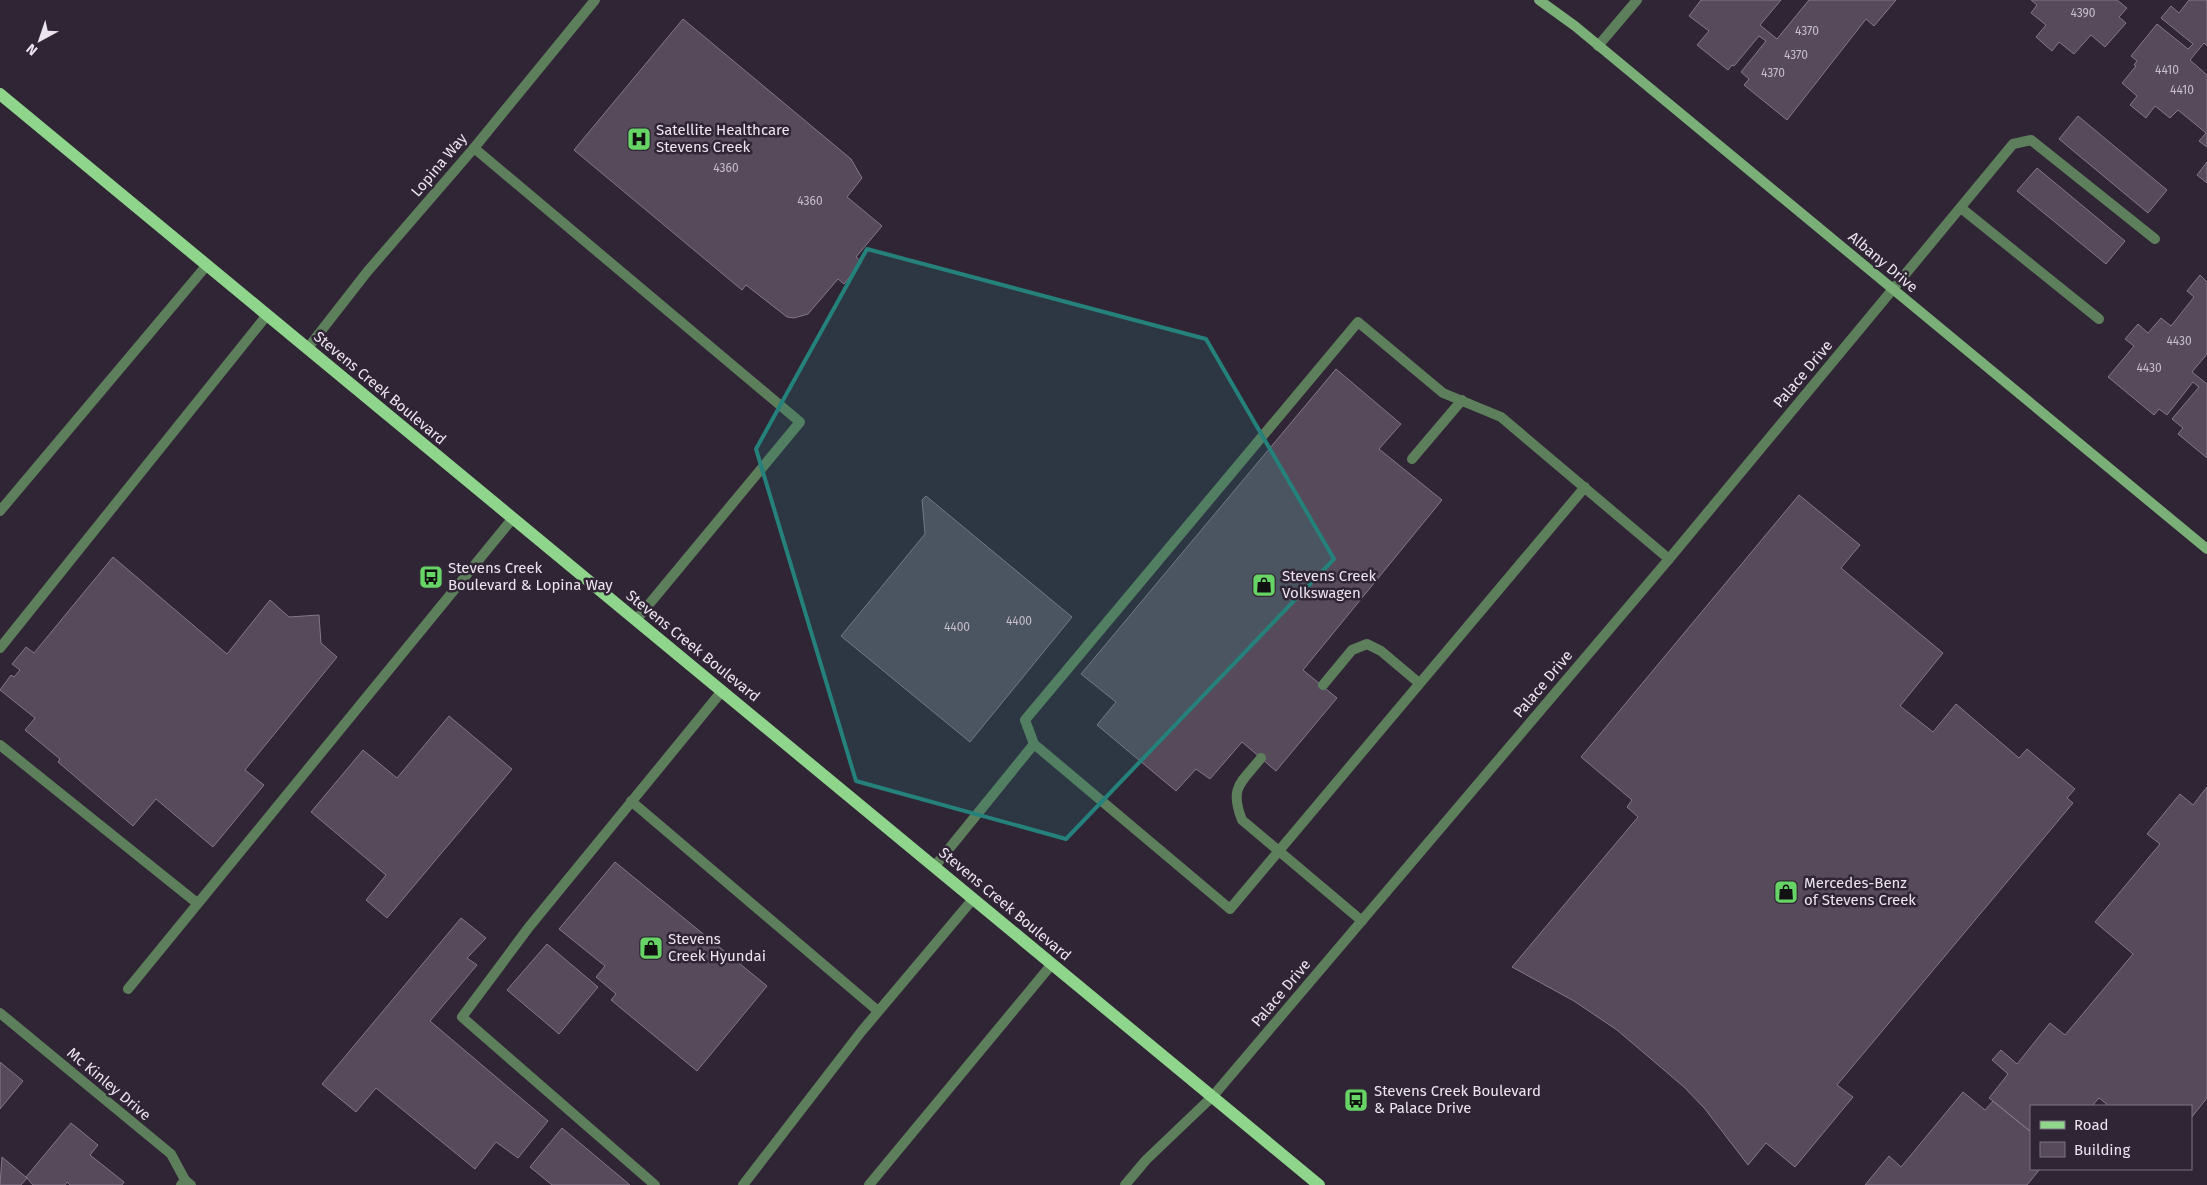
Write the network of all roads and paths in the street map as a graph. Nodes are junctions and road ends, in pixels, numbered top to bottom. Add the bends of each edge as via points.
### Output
1 (595, 0) edge
2 (1539, 0) edge
3 (1636, 0) edge
4 (1598, 46) junction
5 (0, 94) edge
6 (474, 148) junction
7 (1961, 208) junction
8 (2155, 239) dead end
9 (208, 265) junction
10 (1893, 289) junction
11 (267, 315) junction
12 (2099, 319) dead end
13 (307, 349) junction
14 (1462, 400) junction
15 (1412, 459) dead end
16 (1584, 487) junction
17 (0, 511) edge
18 (513, 518) junction
19 (2207, 549) edge
20 (1669, 559) junction
21 (636, 620) junction
22 (0, 648) edge
23 (1419, 683) junction
24 (1323, 685) dead end
25 (722, 691) junction
26 (1034, 744) junction
27 (0, 745) edge
28 (1262, 758) dead end
29 (632, 801) junction
30 (1279, 850) junction
31 (935, 866) junction
32 (973, 898) junction
33 (198, 904) junction
34 (1362, 921) junction
35 (1052, 964) junction
36 (128, 989) dead end
37 (878, 1011) junction
38 (0, 1013) edge
39 (1213, 1096) junction
40 (186, 1184) edge
41 (655, 1185) edge
42 (743, 1185) edge
43 (869, 1185) edge
44 (1125, 1185) edge
45 (1319, 1185) edge

1 - 6 street, Lopina Way
2 - 4 street, Albany Drive
3 - 4 street
4 - 10 street, Albany Drive
5 - 9 main road, Stevens Creek Boulevard
6 - 13 street, Lopina Way via 367,272
6 - 21 street via 800,422
7 - 8 street, Palace Drive via 2013,144 2031,140
7 - 10 street, Palace Drive
7 - 12 street
9 - 11 main road, Stevens Creek Boulevard
9 - 17 street
10 - 19 street, Albany Drive
10 - 20 street, Palace Drive
11 - 13 main road, Stevens Creek Boulevard
11 - 22 street
13 - 18 main road, Stevens Creek Boulevard
14 - 15 street
14 - 16 street via 1501,417
14 - 26 street via 1443,393 1358,322 1025,720
16 - 20 street
16 - 23 street
18 - 21 main road, Stevens Creek Boulevard
18 - 33 street
20 - 34 street, Palace Drive
21 - 25 main road, Stevens Creek Boulevard
23 - 24 street via 1381,651 1367,644 1352,650
23 - 30 street
25 - 29 street
25 - 31 main road, Stevens Creek Boulevard
26 - 30 street via 1230,909
26 - 31 street
27 - 33 street
28 - 30 street via 1238,786 1236,802 1242,820
29 - 37 street
29 - 41 street via 462,1017
30 - 34 street
31 - 32 main road, Stevens Creek Boulevard
32 - 35 main road, Stevens Creek Boulevard
32 - 37 street
33 - 36 street
34 - 39 street, Palace Drive
35 - 39 main road, Stevens Creek Boulevard
35 - 43 street
37 - 42 street
38 - 40 street, Mc Kinley Drive via 170,1154
39 - 44 street, Palace Drive via 1146,1160
39 - 45 main road, Stevens Creek Boulevard

